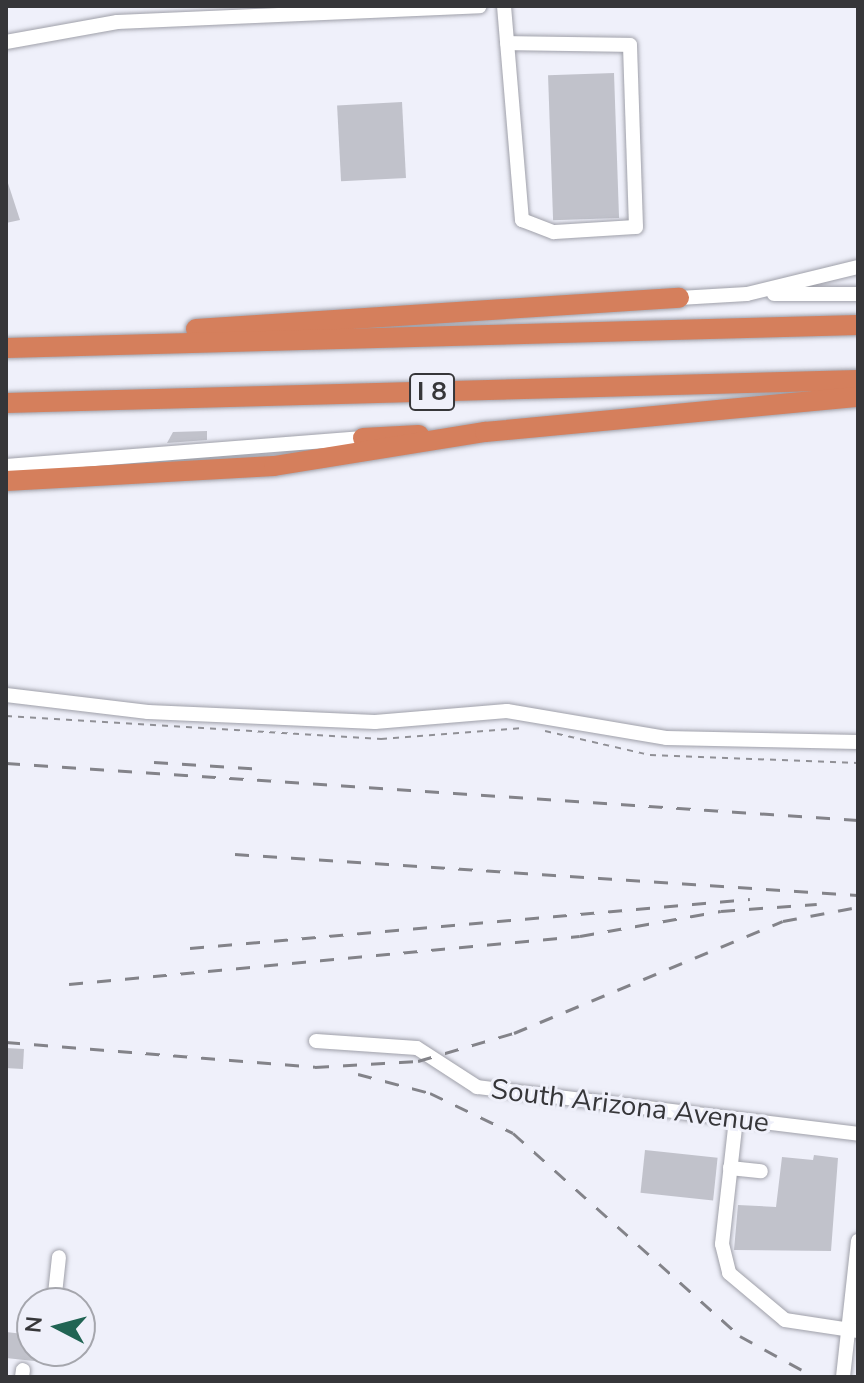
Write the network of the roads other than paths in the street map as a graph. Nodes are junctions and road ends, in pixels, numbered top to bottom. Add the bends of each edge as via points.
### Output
1 (480, 6) edge
2 (504, 6) edge
3 (6, 42) edge
4 (507, 43) junction
5 (858, 267) edge
6 (747, 294) junction
7 (858, 294) edge
8 (679, 298) joint
9 (858, 325) edge
10 (9, 348) edge
11 (858, 380) edge
12 (858, 397) edge
13 (6, 403) edge
14 (485, 432) junction
15 (363, 438) joint
16 (6, 466) edge
17 (6, 481) edge
18 (6, 695) edge
19 (858, 742) edge
20 (316, 1041) dead end
21 (736, 1119) junction
22 (858, 1134) edge
23 (730, 1168) junction
24 (761, 1171) dead end
25 (858, 1241) edge
26 (59, 1257) dead end
27 (56, 1287) edge
28 (853, 1330) edge
29 (843, 1377) edge

1 - 3 street via 117,22
2 - 4 street
4 - 4 street via 522,220 554,232 636,227 630,45
5 - 6 street
6 - 7 street
6 - 8 street
8 - 10 highway via 106,334
9 - 10 highway, I 8
11 - 13 highway, I 8
12 - 14 highway
14 - 15 highway
14 - 17 highway via 274,466
15 - 16 street
18 - 19 street via 148,712 375,722 507,711 666,738
20 - 21 street, South Arizona Avenue via 417,1048 477,1087
21 - 22 street, South Arizona Avenue
21 - 23 street
23 - 24 street
23 - 28 street via 722,1244 729,1273 785,1320
25 - 28 street
26 - 27 street
28 - 29 street

